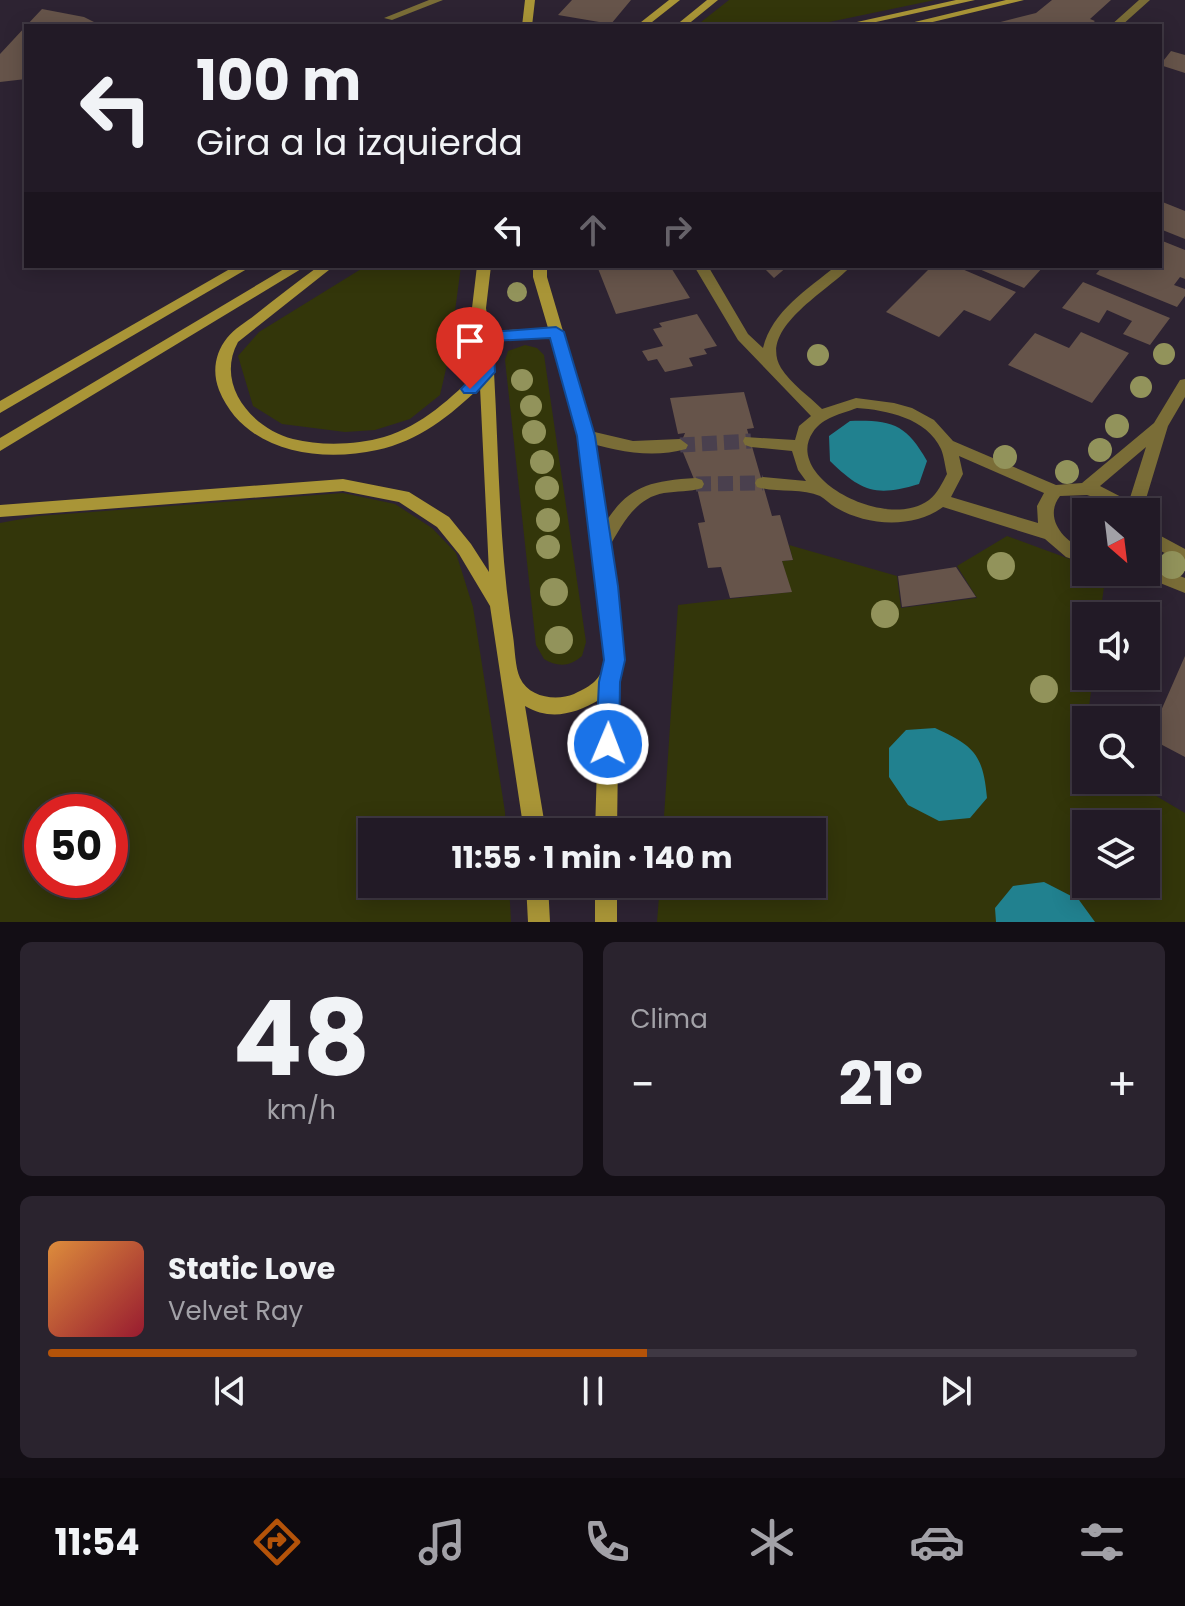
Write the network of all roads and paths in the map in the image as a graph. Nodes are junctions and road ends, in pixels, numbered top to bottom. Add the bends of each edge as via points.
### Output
1 (438, 0) edge
2 (530, 0) edge
3 (675, 0) edge
4 (713, 0) edge
5 (970, 0) edge
6 (1019, 0) edge
7 (1145, 0) edge
8 (389, 18) dead end
9 (527, 24) edge
10 (644, 24) edge
11 (683, 24) edge
12 (854, 24) edge
13 (912, 24) edge
14 (1117, 24) edge
15 (242, 268) edge
16 (296, 268) edge
17 (324, 268) edge
18 (484, 268) edge
19 (540, 268) edge
20 (702, 268) edge
21 (842, 268) edge
22 (556, 332) junction
23 (484, 336) junction
24 (772, 366) junction
25 (487, 372) junction
26 (1185, 384) edge
27 (0, 408) edge
28 (819, 415) junction
29 (1160, 426) junction
30 (586, 436) junction
31 (751, 441) tunnel mouth
32 (0, 445) edge
33 (680, 445) tunnel mouth
34 (948, 445) junction
35 (799, 446) junction
36 (763, 483) tunnel mouth
37 (696, 484) tunnel mouth
38 (1087, 488) junction
39 (818, 489) junction
40 (1055, 491) junction
41 (1114, 498) edge
42 (1137, 498) edge
43 (941, 500) junction
44 (0, 511) edge
45 (1051, 534) junction
46 (1160, 543) edge
47 (602, 544) junction
48 (1072, 552) edge
49 (1185, 557) edge
50 (1160, 576) edge
51 (1185, 586) edge
52 (499, 605) junction
53 (609, 682) junction
54 (513, 685) junction
55 (533, 818) edge
56 (606, 818) edge
57 (538, 898) edge
58 (606, 898) edge
59 (539, 922) edge
60 (606, 922) edge

1 - 8 street
2 - 9 main road
3 - 10 main road
4 - 11 main road
5 - 12 main road
6 - 13 main road
7 - 14 street
15 - 27 main road
16 - 32 main road
17 - 25 main road via 223,351 221,375 231,400 244,417 277,440 349,449 388,441 422,427
18 - 23 main road via 479,308
19 - 22 main road
20 - 24 street via 743,337
21 - 24 street via 777,325 768,342
22 - 23 main road
22 - 30 main road
23 - 25 main road
24 - 28 street
25 - 52 main road
26 - 29 street
28 - 34 street via 856,403 899,409 935,430
28 - 35 street
29 - 38 street
29 - 42 street
30 - 33 street via 617,448
30 - 47 main road
31 - 35 street
34 - 40 street
34 - 43 street via 955,474
35 - 39 street via 803,467
36 - 39 street
37 - 47 street via 652,488 624,505
38 - 40 street
38 - 41 street
39 - 43 street via 871,515 911,514
40 - 45 street via 1045,502 1043,517
43 - 45 street
44 - 52 main road via 343,485 403,496 443,522
45 - 48 street
46 - 49 street
47 - 53 main road via 615,660
50 - 51 street
52 - 54 main road
53 - 54 main road via 576,703 559,707 529,701
53 - 56 main road
54 - 55 main road
57 - 59 main road
58 - 60 main road

